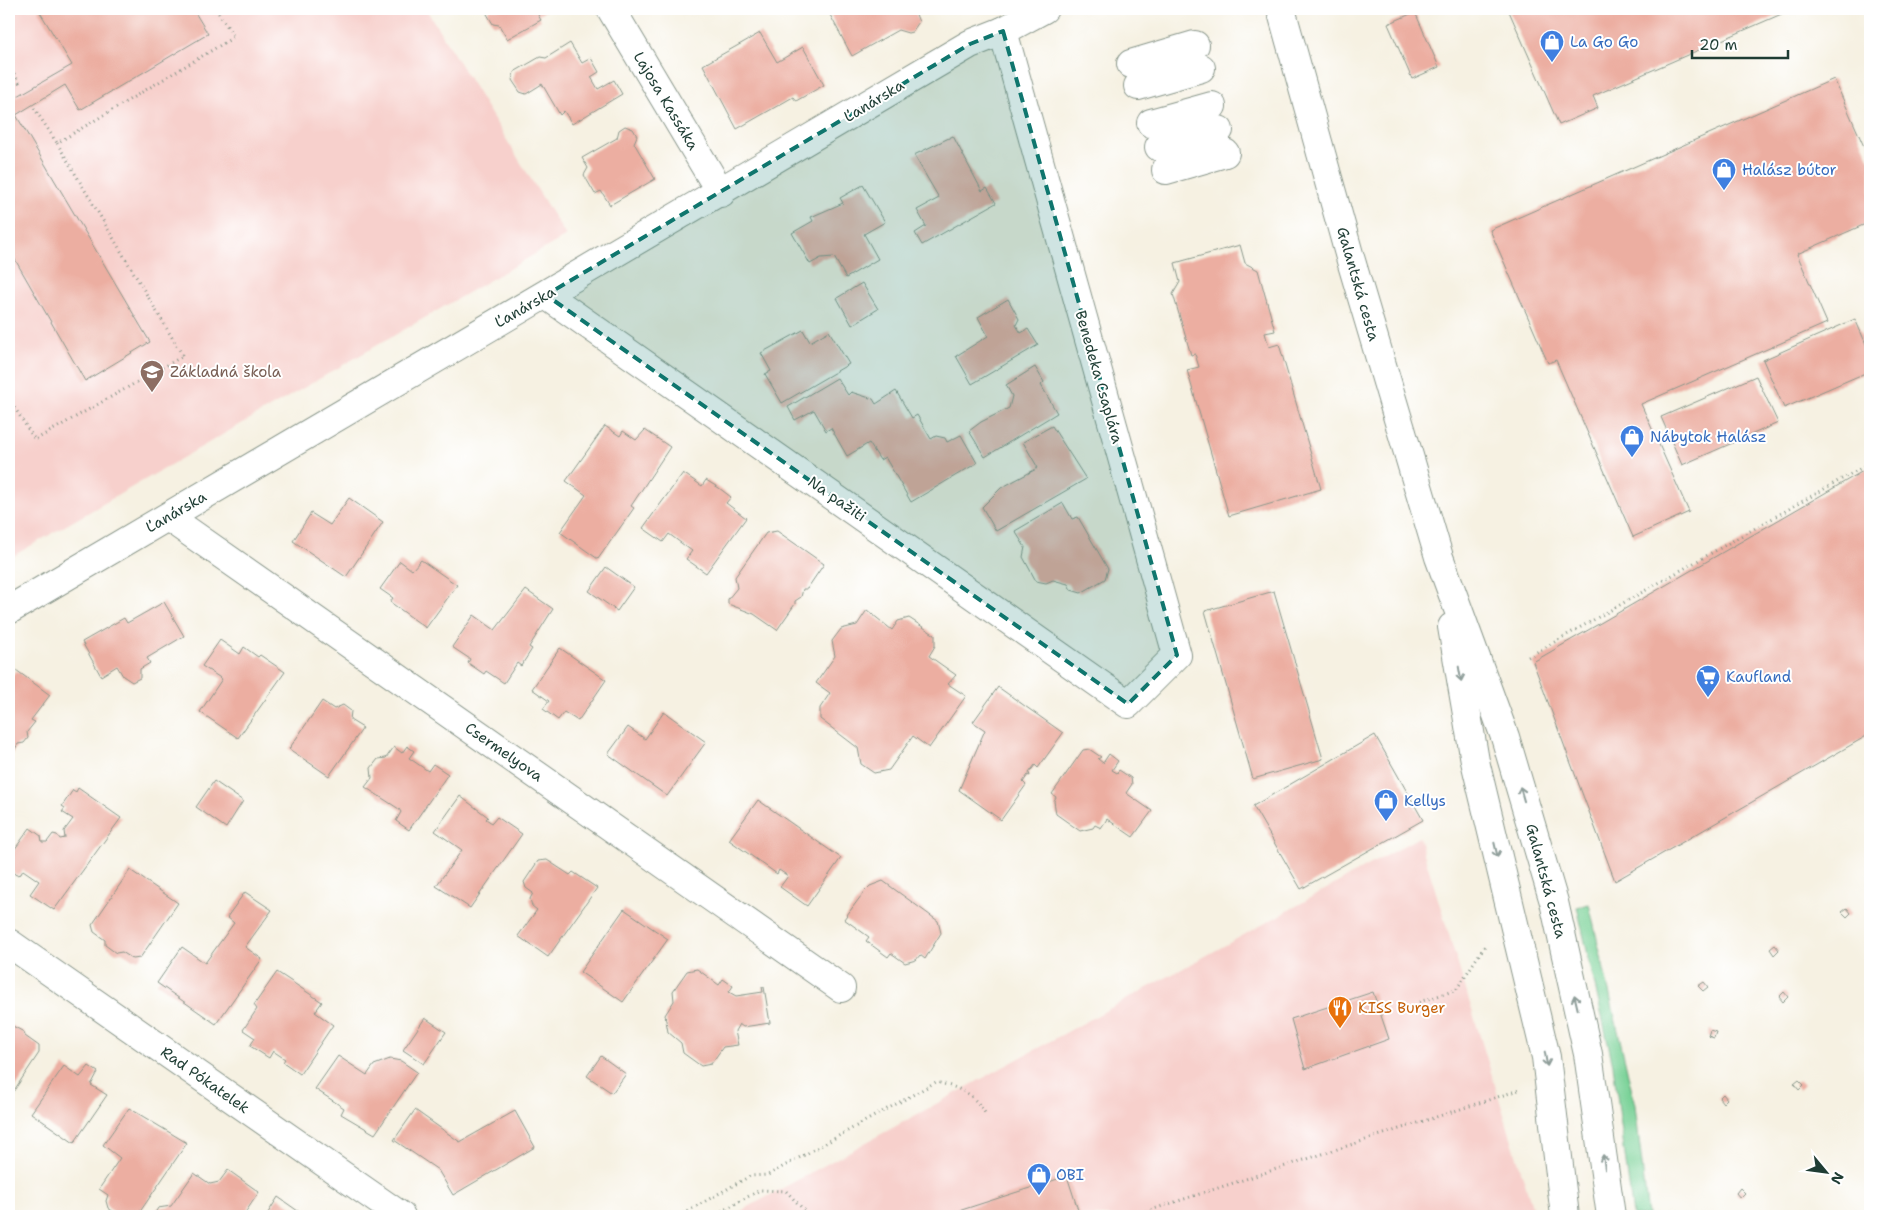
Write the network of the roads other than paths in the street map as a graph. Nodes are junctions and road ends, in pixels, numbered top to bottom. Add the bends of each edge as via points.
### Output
1 (611, 9) edge
2 (1044, 9) edge
3 (1279, 10) edge
4 (1002, 31) junction
5 (1198, 56) dead end
6 (1135, 75) dead end
7 (1159, 147) joint
8 (722, 193) junction
9 (546, 295) junction
10 (168, 517) junction
11 (1440, 557) junction
12 (10, 606) edge
13 (1128, 704) joint
14 (9, 943) edge
15 (841, 988) dead end
16 (1613, 1214) edge
17 (401, 1216) edge
18 (1565, 1216) edge

1 - 8 street, Lajosa Kassáka
2 - 4 street, Ľanárska
3 - 11 street, Galantská cesta
4 - 8 street, Ľanárska via 970,44
4 - 13 street, Benedeka Csaplára via 1177,654
5 - 6 street
7 - 7 street via 1218,129
8 - 9 street, Ľanárska
9 - 10 street, Ľanárska
9 - 13 street, Na pažiti
10 - 12 street, Ľanárska
10 - 15 street, Csermelyova
16 -> 11 street, Galantská cesta via 1588,1054 1554,902 1505,737
11 -> 18 street, Galantská cesta via 1475,761 1546,1057
14 - 17 street, Rad Pókatelek

